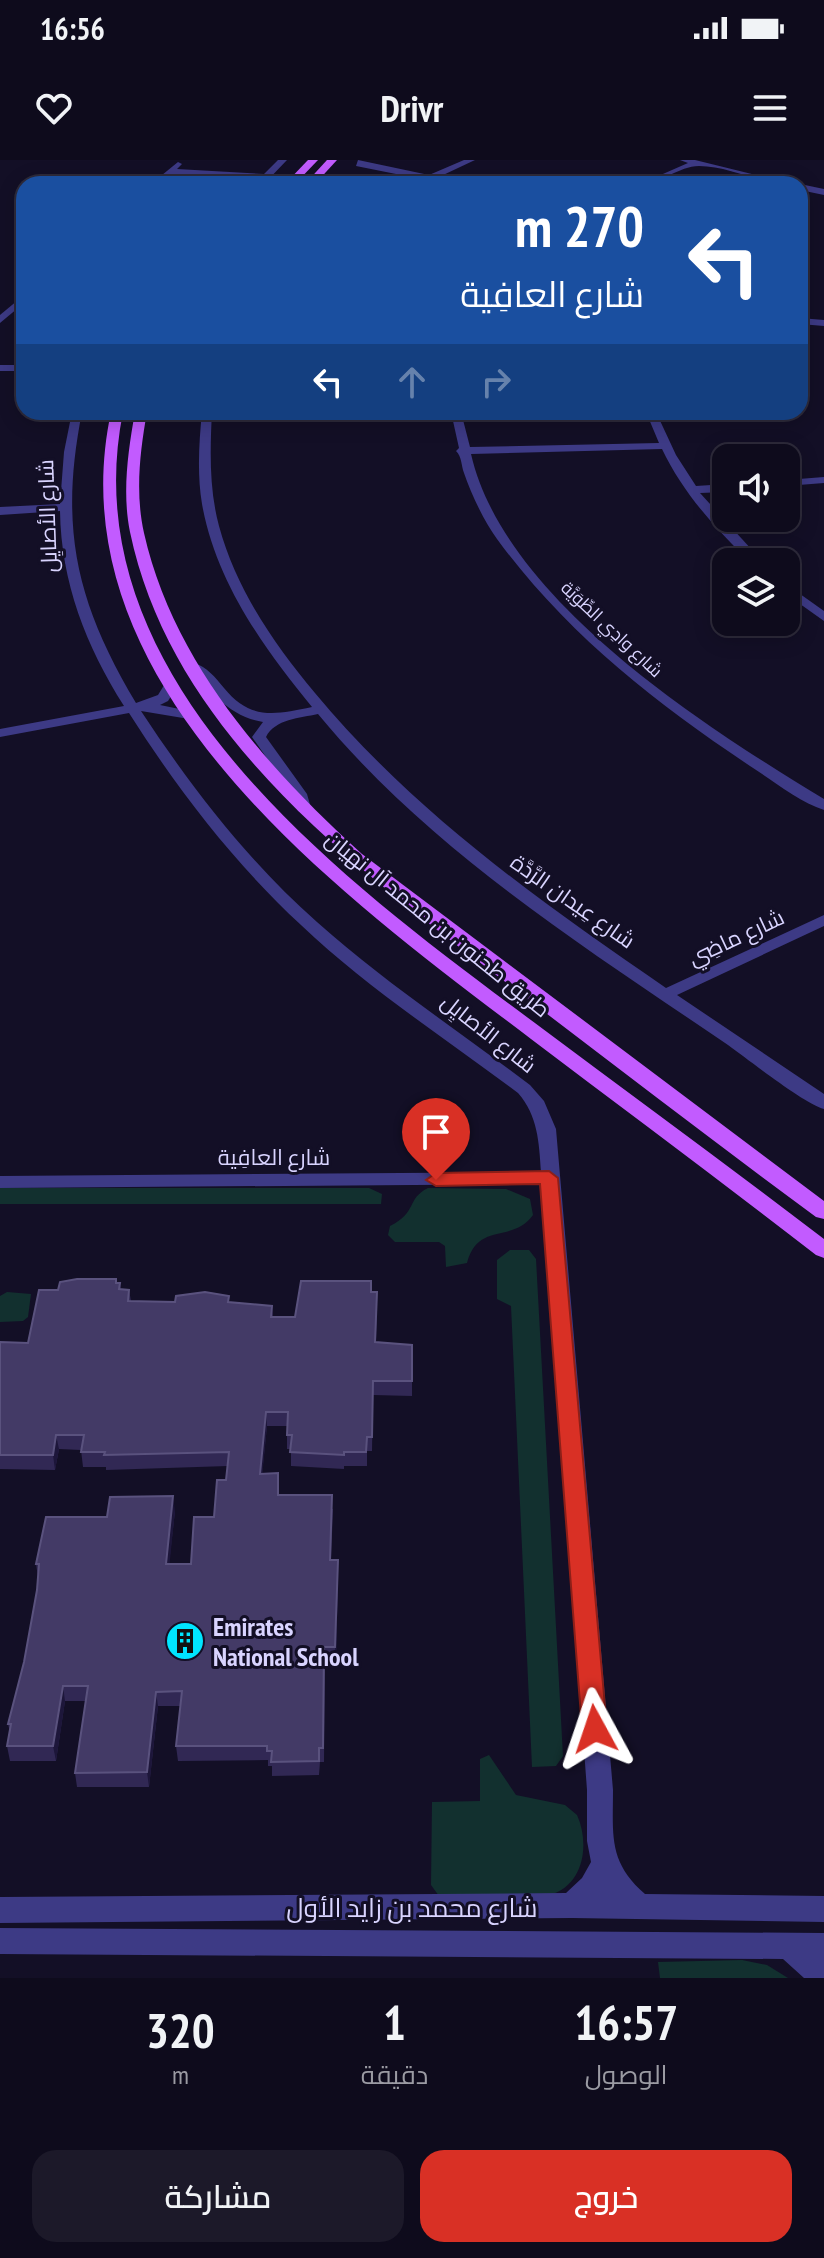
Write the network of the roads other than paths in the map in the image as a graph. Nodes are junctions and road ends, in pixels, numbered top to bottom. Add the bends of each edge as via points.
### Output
1 (184, 160) edge
2 (283, 160) edge
3 (313, 160) edge
4 (332, 160) edge
5 (362, 160) edge
6 (471, 160) edge
7 (684, 160) edge
8 (697, 163) junction
9 (171, 171) junction
10 (165, 176) edge
11 (222, 176) edge
12 (266, 176) edge
13 (298, 176) edge
14 (317, 176) edge
15 (418, 176) edge
16 (434, 176) edge
17 (664, 176) edge
18 (753, 176) edge
19 (75, 420) edge
20 (115, 420) edge
21 (140, 420) edge
22 (207, 420) edge
23 (457, 420) edge
24 (654, 420) edge
25 (663, 446) junction
26 (462, 451) junction
27 (824, 480) edge
28 (800, 482) edge
29 (712, 489) edge
30 (691, 490) junction
31 (66, 507) junction
32 (0, 511) edge
33 (744, 548) edge
34 (800, 599) edge
35 (824, 617) edge
36 (194, 667) junction
37 (171, 685) junction
38 (138, 708) junction
39 (318, 710) junction
40 (189, 715) junction
41 (287, 716) junction
42 (0, 733) edge
43 (824, 805) edge
44 (303, 808) junction
45 (824, 920) edge
46 (666, 994) junction
47 (824, 1103) edge
48 (549, 1178) junction
49 (0, 1182) edge
50 (824, 1212) edge
51 (824, 1250) edge
52 (603, 1866) junction
53 (572, 1905) junction
54 (640, 1906) junction
55 (824, 1909) edge
56 (0, 1910) edge
57 (0, 1941) edge
58 (789, 1946) junction
59 (824, 1946) edge
60 (824, 1978) edge

1 - 9 street
2 - 12 street
3 - 13 main road
4 - 14 main road
5 - 15 street via 359,163 365,166
6 - 16 street
7 - 8 street
8 - 17 street
8 - 18 street
9 - 10 street
9 - 11 street
19 - 31 street, شارع الأصايِل via 67,453
20 - 37 main road, طريق طحنون بن محمد آل نهيان via 107,464 115,562 138,623
21 - 36 main road, طريق طحنون بن محمد آل نهيان via 133,463 138,534 155,592
22 - 39 street, شارع عِيدان الرَّدَّة via 205,471 215,530 265,639
23 - 26 street, شارع وادِي الطِّوَيَّة
24 - 25 street
25 - 26 street
25 - 30 street
26 - 43 street, شارع وادِي الطِّوَيَّة via 476,493 503,538 575,623 690,721
27 - 28 street
29 - 30 street
30 - 33 street
31 - 32 street
31 - 38 street, شارع الأصايِل via 71,573 82,611 102,658
34 - 35 street
36 - 41 street via 240,711
36 - 44 main road, طريق طحنون بن محمد آل نهيان via 242,737
37 - 38 street via 163,698
37 - 40 main road, طريق طحنون بن محمد آل نهيان
38 - 40 street
38 - 42 street
38 - 48 street, شارع الأصايِل via 207,813 281,897 535,1101 547,1129
39 - 41 street
39 - 46 street, شارع عِيدان الرَّدَّة via 455,841
40 - 51 main road, طريق طحنون بن محمد آل نهيان via 252,795 361,899
41 - 44 street via 268,723 259,737
44 - 50 main road, طريق طحنون بن محمد آل نهيان via 381,878
45 - 46 street, شارع ماضِي
46 - 47 street, شارع عِيدان الرَّدَّة
48 - 49 street, شارع العافِية
48 - 52 street, شارع الأصايِل
52 - 53 street
52 - 54 street
53 - 54 street, شارع محمد بن زايد الأول
53 - 56 street, شارع محمد بن زايد الأول
54 - 55 street, شارع محمد بن زايد الأول
57 - 58 street, شارع محمد بن زايد الأول
58 - 59 street, شارع محمد بن زايد الأول
58 - 60 street

